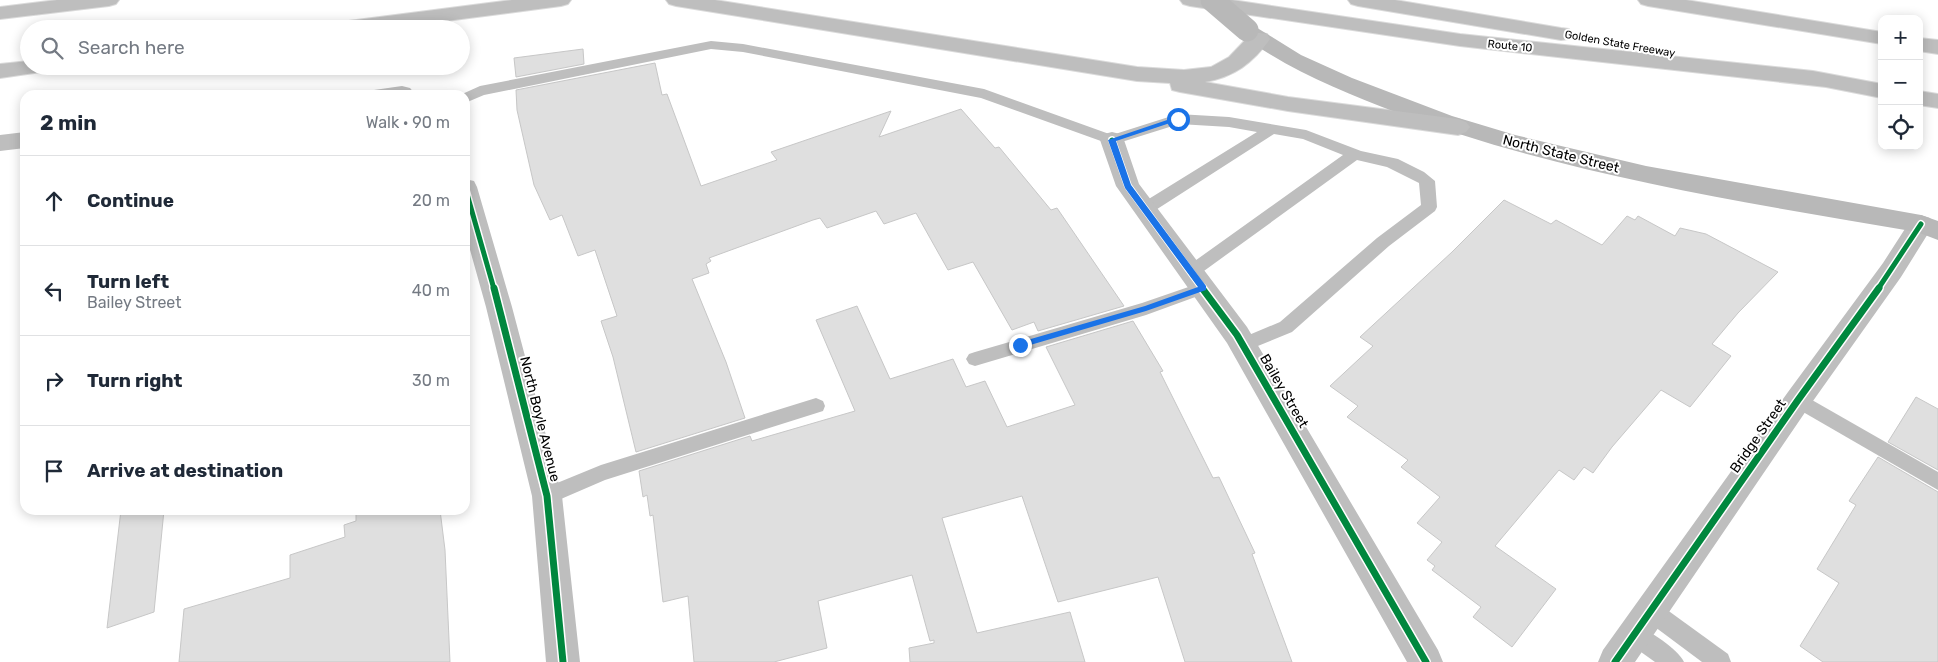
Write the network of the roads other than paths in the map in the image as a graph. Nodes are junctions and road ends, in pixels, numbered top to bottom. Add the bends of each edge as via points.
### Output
1 (109, 0) edge
2 (560, 0) edge
3 (676, 0) edge
4 (1190, 0) edge
5 (1212, 0) edge
6 (1358, 0) edge
7 (1648, 0) edge
8 (1685, 0) edge
9 (0, 13) edge
10 (403, 20) edge
11 (1801, 24) junction
12 (1253, 34) junction
13 (1878, 37) edge
14 (1923, 45) edge
15 (1938, 47) edge
16 (20, 68) edge
17 (0, 71) edge
18 (1137, 74) junction
19 (1831, 81) junction
20 (1878, 90) edge
21 (470, 96) edge
22 (1923, 99) edge
23 (1938, 101) edge
24 (1458, 127) junction
25 (1272, 129) junction
26 (1112, 140) junction
27 (20, 141) edge
28 (0, 143) edge
29 (1360, 156) junction
30 (470, 205) edge
31 (1145, 208) junction
32 (1929, 227) edge
33 (1197, 280) junction
34 (1243, 345) junction
35 (975, 359) dead end
36 (1798, 400) junction
37 (816, 406) dead end
38 (1938, 482) edge
39 (547, 496) junction
40 (1643, 623) junction
41 (563, 662) edge
42 (1426, 662) edge
43 (1615, 662) edge
44 (1673, 662) edge
45 (1720, 662) edge

1 - 9 main road
2 - 10 main road
3 - 18 main road
4 - 19 main road, Route 10 via 1460,40
5 - 12 main road, North State Street, bridge
6 - 19 main road, Golden State Freeway
7 - 11 main road
8 - 11 main road
11 - 13 main road
12 - 18 main road via 1246,54 1228,69 1199,76
12 - 24 main road, North State Street via 1304,64 1347,84
14 - 15 main road
16 - 17 main road
18 - 24 main road via 1189,88
19 - 20 main road, Golden State Freeway
21 - 26 lane via 522,82 711,45 743,48 984,94
22 - 23 main road
24 - 32 main road, North State Street via 1598,165
25 - 26 lane via 1178,119
25 - 29 lane via 1306,135
25 - 31 lane
26 - 31 main road, Bailey Street via 1128,186
27 - 28 main road
29 - 33 lane via 1354,156
29 - 34 lane via 1408,168 1428,181 1429,207 1383,242 1286,327
30 - 39 main road, North Boyle Avenue
31 - 33 main road, Bailey Street
32 - 36 main road, Bridge Street via 1892,270
33 - 34 main road, Bailey Street
33 - 35 lane via 1146,308
34 - 42 main road, Bailey Street
36 - 38 lane
36 - 40 main road, Bridge Street
37 - 39 lane via 601,473
39 - 41 main road, North Boyle Avenue
40 - 43 main road, Bridge Street
40 - 44 lane
40 - 45 lane

